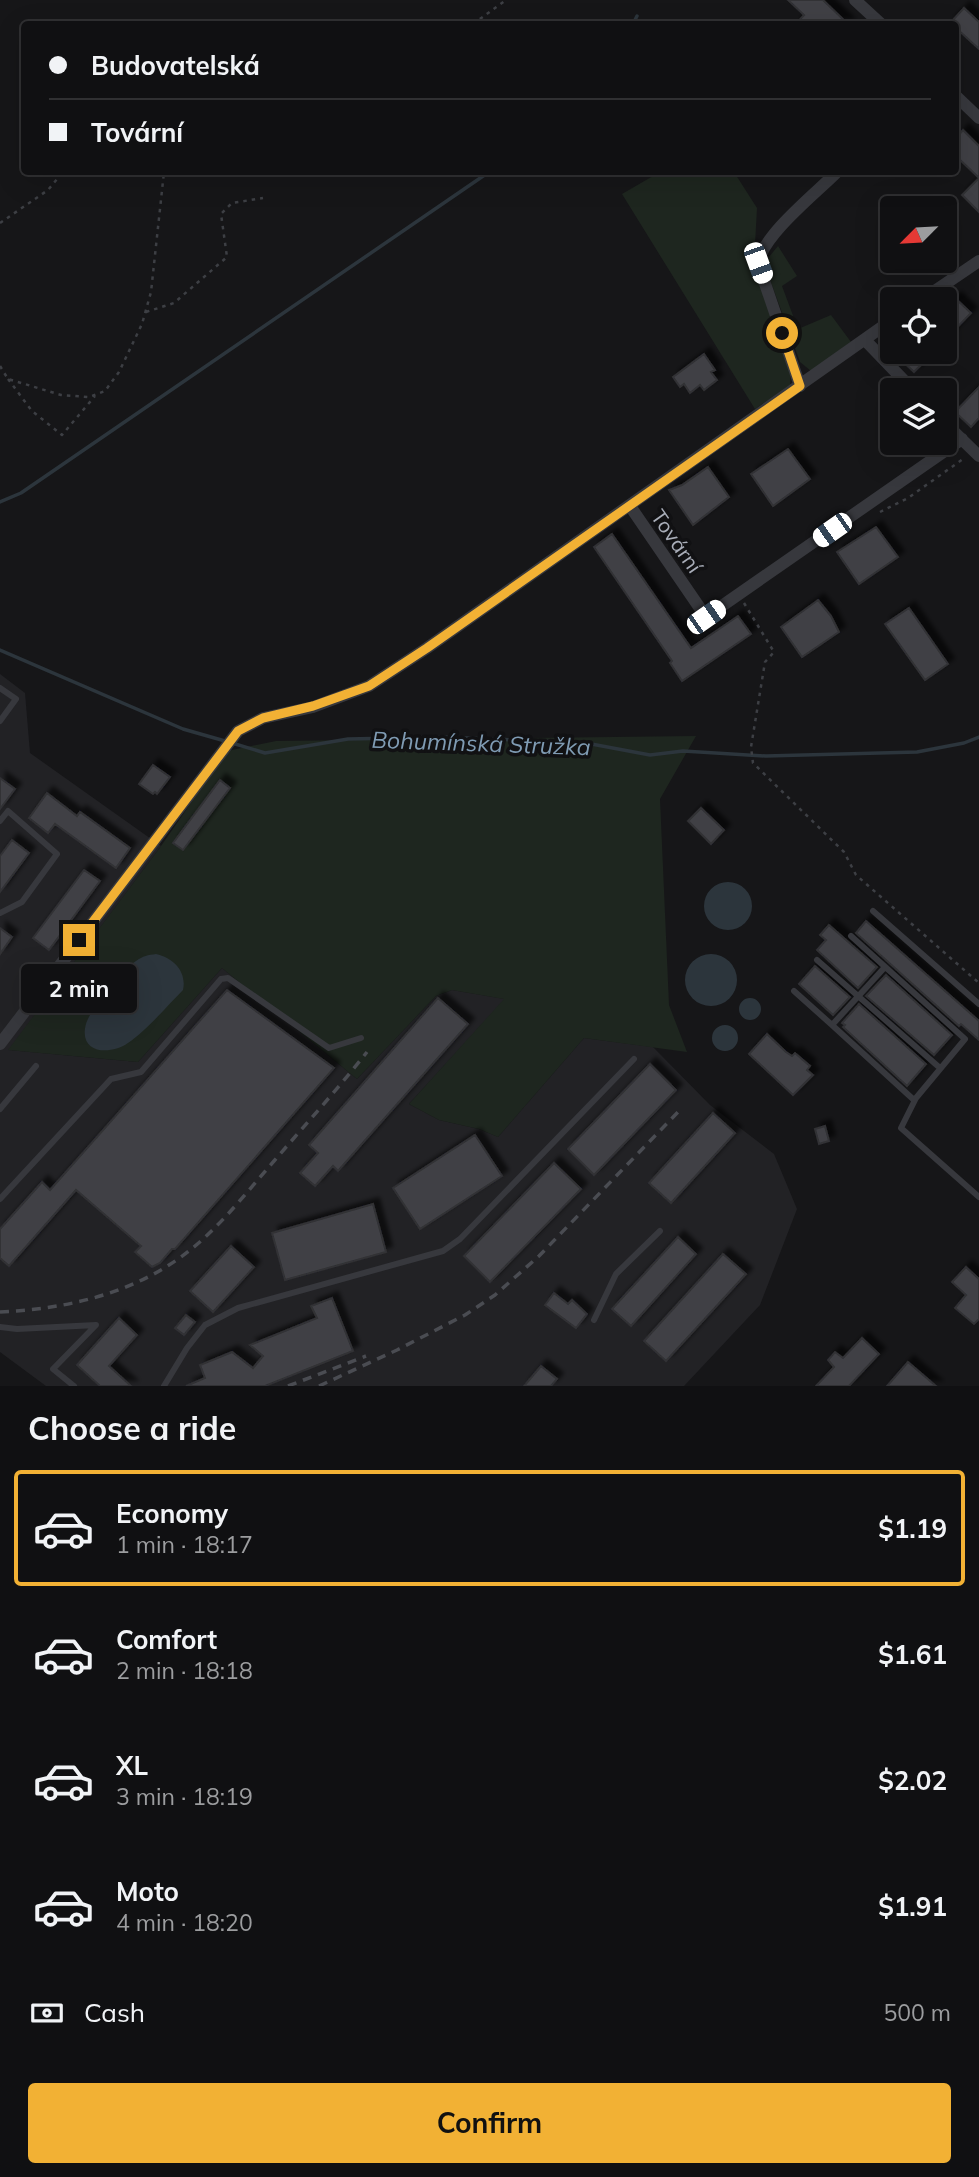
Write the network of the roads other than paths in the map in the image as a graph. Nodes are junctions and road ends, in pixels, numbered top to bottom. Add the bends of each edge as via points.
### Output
1 (855, 0) edge
2 (878, 21) edge
3 (959, 99) edge
4 (979, 118) edge
5 (834, 175) edge
6 (979, 261) edge
7 (941, 287) edge
8 (880, 329) edge
9 (865, 340) junction
10 (901, 378) edge
11 (800, 386) junction
12 (957, 434) edge
13 (962, 439) junction
14 (979, 456) edge
15 (630, 506) junction
16 (0, 688) edge
17 (0, 721) edge
18 (0, 821) edge
19 (873, 911) dead end
20 (0, 913) edge
21 (851, 936) dead end
22 (817, 960) dead end
23 (885, 967) junction
24 (794, 991) dead end
25 (858, 996) junction
26 (979, 1004) edge
27 (832, 1026) junction
28 (360, 1038) dead end
29 (0, 1044) edge
30 (634, 1059) dead end
31 (36, 1066) dead end
32 (940, 1069) junction
33 (914, 1100) junction
34 (0, 1108) edge
35 (979, 1197) edge
36 (0, 1199) edge
37 (660, 1231) dead end
38 (594, 1320) dead end
39 (0, 1327) edge
40 (74, 1386) edge
41 (164, 1386) edge

1 - 2 street
3 - 4 street
5 - 11 street via 770,238 758,263
6 - 7 street
8 - 9 street, Tovární
9 - 10 street
9 - 11 street, Tovární
11 - 15 street, Tovární
12 - 13 street
13 - 14 street
13 - 15 street, Tovární via 706,617
15 - 29 street, Tovární via 369,686 263,718 238,731
16 - 17 lane via 16,699
18 - 20 lane via 8,811 57,854 22,902
19 - 26 lane
21 - 23 lane
22 - 25 lane
23 - 25 lane
23 - 32 lane via 965,1039
24 - 27 lane
25 - 27 lane
25 - 32 lane
27 - 33 lane
28 - 36 lane via 329,1048 228,978 221,979 141,1072 111,1079
30 - 41 lane via 460,1239 443,1251 238,1308 205,1325
31 - 34 lane
32 - 33 lane
33 - 35 lane via 901,1128
37 - 38 lane via 616,1274
39 - 40 lane via 96,1325 53,1369

